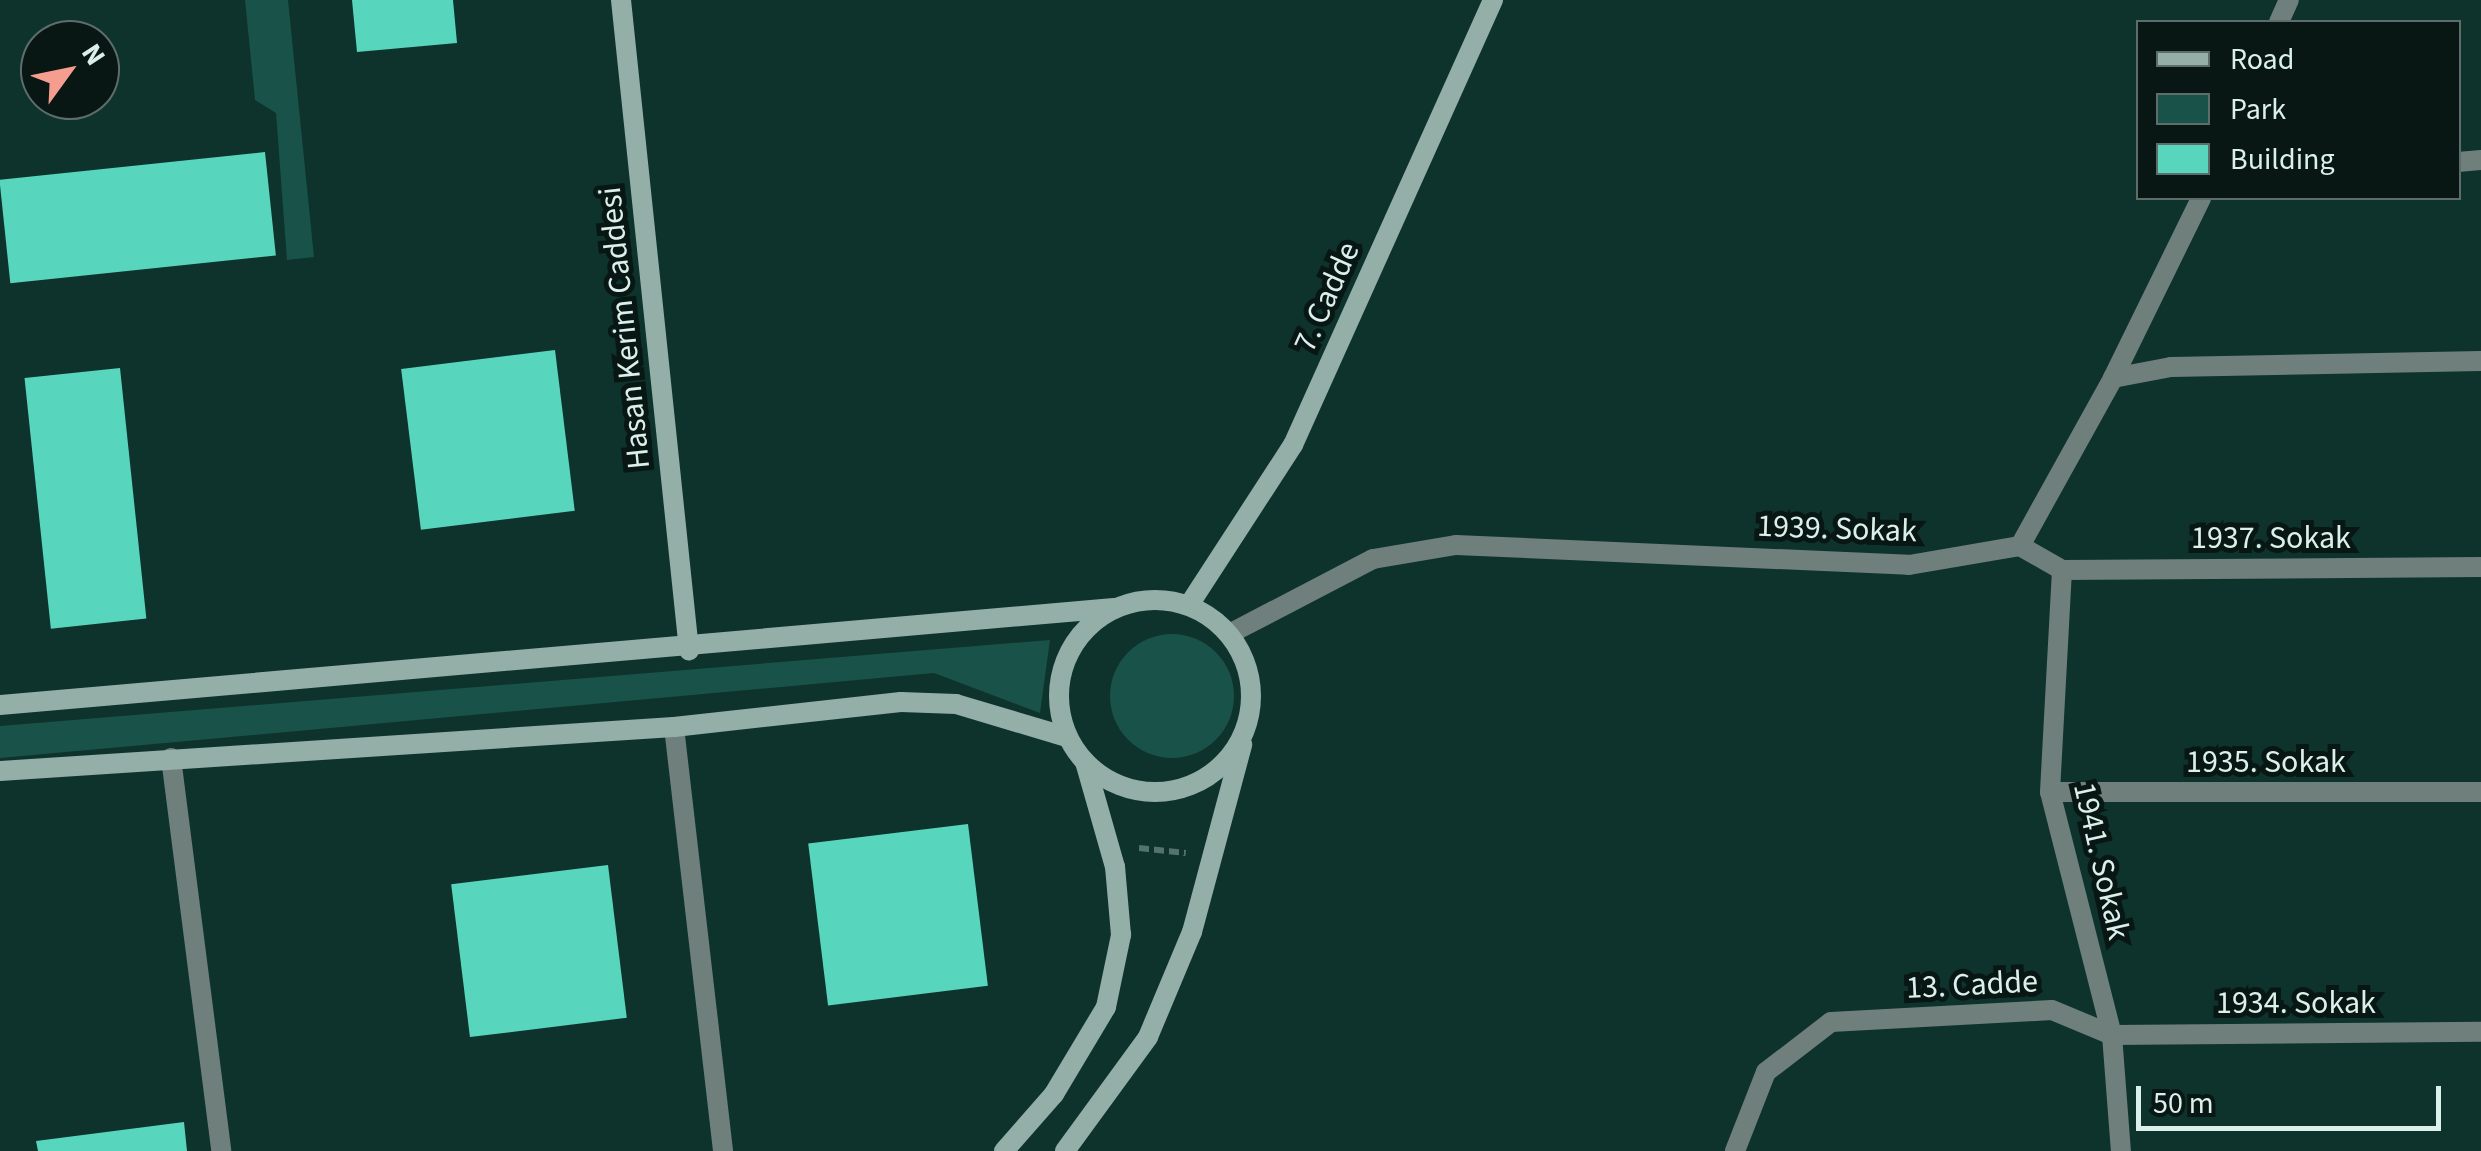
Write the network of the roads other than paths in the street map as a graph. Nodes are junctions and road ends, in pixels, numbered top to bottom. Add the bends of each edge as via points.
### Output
1 (621, 0) edge
2 (1493, 0) edge
3 (2200, 200) edge
4 (2481, 361) edge
5 (2114, 378) junction
6 (2020, 546) junction
7 (2481, 567) edge
8 (2062, 570) junction
9 (1189, 604) junction
10 (1114, 608) junction
11 (1229, 634) junction
12 (688, 650) junction
13 (0, 705) edge
14 (674, 726) junction
15 (1246, 730) junction
16 (1067, 737) junction
17 (171, 758) junction
18 (1084, 762) junction
19 (0, 770) edge
20 (2050, 792) junction
21 (2481, 792) edge
22 (2481, 1032) edge
23 (2112, 1034) junction
24 (220, 1151) edge
25 (723, 1151) edge
26 (1004, 1151) edge
27 (1065, 1151) edge
28 (1735, 1151) edge
29 (2121, 1151) edge

1 - 12 main road, Hasan Kerim Caddesi
2 - 9 main road, 7. Cadde via 1293,445
3 - 5 street
4 - 5 street via 2172,366
5 - 6 street
6 - 8 street
6 - 11 street, 1939. Sokak via 1909,566 1456,544 1373,559
7 - 8 street, 1937. Sokak
8 - 20 street, 1941. Sokak
9 - 10 main road
9 - 11 main road
10 - 12 main road
10 - 16 main road via 1089,625 1065,663 1059,708
11 - 15 main road via 1250,680
12 - 13 main road
14 - 16 main road via 901,702 956,704
14 - 17 main road
14 - 25 street
15 - 18 main road via 1205,779 1174,791 1110,782
15 - 27 main road via 1192,932 1148,1037
16 - 18 main road
17 - 19 main road
17 - 24 street
18 - 26 main road via 1116,867 1117,953 1106,1007 1054,1094
20 - 21 street, 1935. Sokak
20 - 23 street, 1941. Sokak
22 - 23 street, 1934. Sokak
23 - 28 street, 13. Cadde via 2052,1010 1831,1022 1766,1072
23 - 29 street, 1941. Sokak

